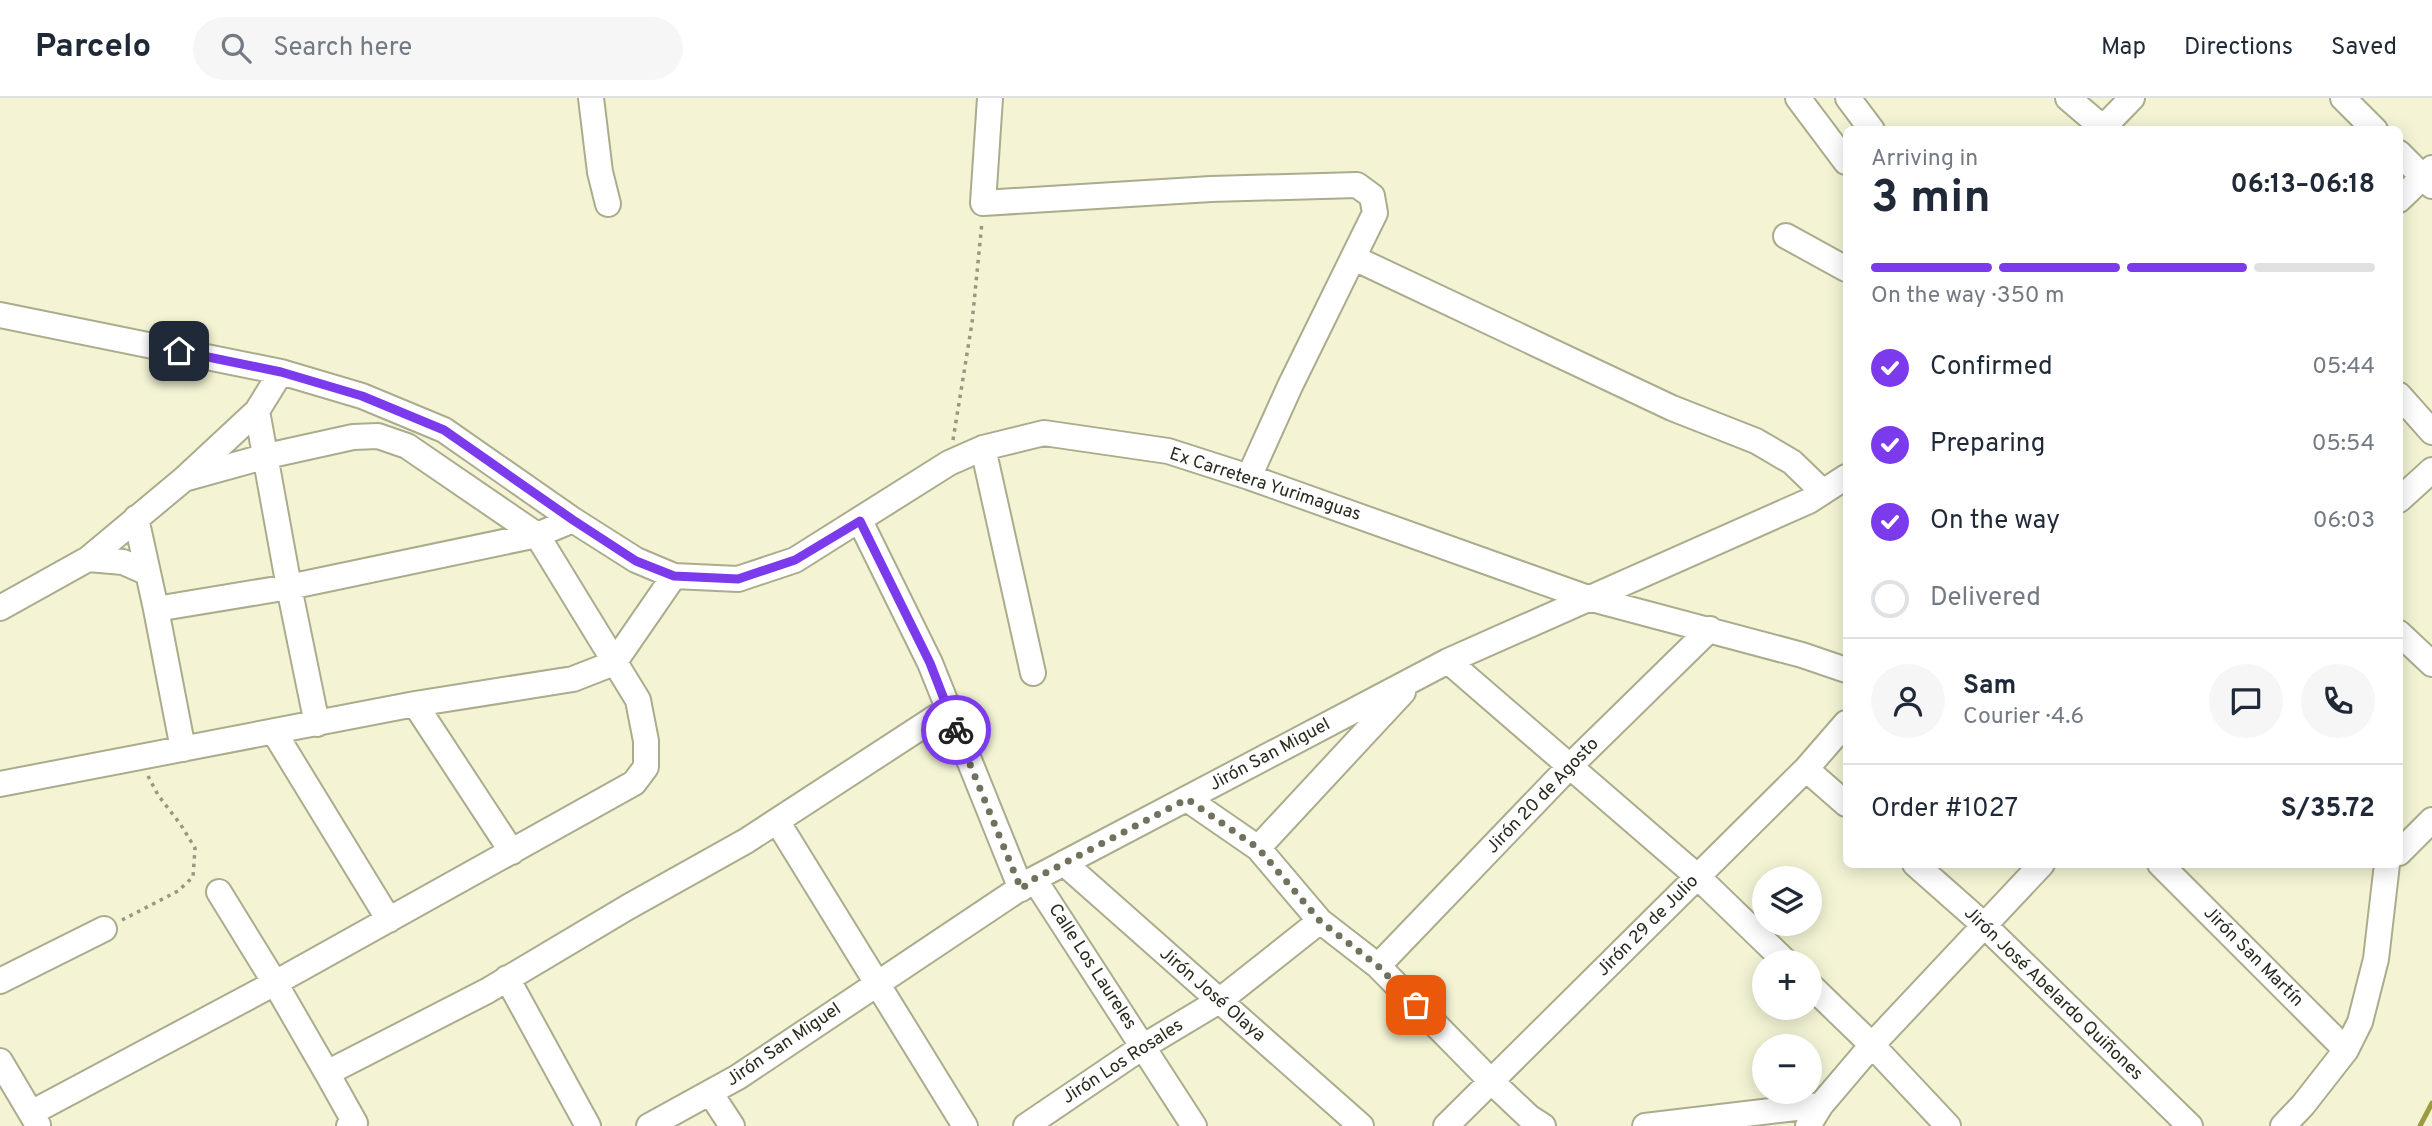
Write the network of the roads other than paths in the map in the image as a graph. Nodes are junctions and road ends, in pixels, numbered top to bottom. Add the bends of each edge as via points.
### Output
1 (591, 98) edge
2 (990, 98) edge
3 (1798, 98) edge
4 (1848, 98) edge
5 (2068, 98) edge
6 (2132, 98) edge
7 (2343, 98) edge
8 (2112, 125) edge
9 (1869, 126) edge
10 (2371, 126) edge
11 (2403, 156) edge
12 (1843, 158) edge
13 (2429, 177) edge
14 (2403, 197) edge
15 (608, 204) dead end
16 (1786, 236) dead end
17 (1354, 258) junction
18 (1843, 267) edge
19 (0, 315) edge
20 (281, 372) junction
21 (2403, 399) edge
22 (257, 411) junction
23 (2432, 432) edge
24 (984, 448) junction
25 (267, 456) junction
26 (2432, 470) edge
27 (1250, 477) junction
28 (184, 479) junction
29 (1843, 479) edge
30 (1823, 492) junction
31 (2403, 496) edge
32 (136, 518) junction
33 (573, 520) junction
34 (860, 521) junction
35 (537, 535) junction
36 (88, 559) junction
37 (148, 573) junction
38 (674, 576) junction
39 (289, 587) junction
40 (1588, 598) junction
41 (0, 608) edge
42 (156, 609) junction
43 (1710, 629) junction
44 (2403, 637) edge
45 (1448, 661) junction
46 (614, 663) junction
47 (2432, 664) edge
48 (1843, 669) edge
49 (1033, 673) dead end
50 (1415, 679) junction
51 (415, 704) junction
52 (947, 710) junction
53 (317, 724) junction
54 (1843, 726) edge
55 (274, 732) junction
56 (183, 749) junction
57 (1569, 768) junction
58 (1806, 769) junction
59 (0, 784) edge
60 (1187, 799) junction
61 (1843, 801) edge
62 (2432, 820) edge
63 (777, 821) junction
64 (1258, 848) junction
65 (2403, 849) edge
66 (512, 852) junction
67 (1063, 863) junction
68 (1919, 868) edge
69 (2038, 868) edge
70 (2164, 868) edge
71 (2386, 868) edge
72 (1698, 877) junction
73 (1027, 884) junction
74 (219, 892) dead end
75 (389, 920) junction
76 (1320, 921) junction
77 (1983, 925) junction
78 (104, 929) road end
79 (1774, 950) edge
80 (1378, 966) junction
81 (507, 978) junction
82 (0, 981) edge
83 (275, 983) junction
84 (876, 984) junction
85 (1822, 997) edge
86 (1219, 1001) junction
87 (1872, 1045) junction
88 (1144, 1046) junction
89 (2346, 1050) junction
90 (1, 1063) edge
91 (327, 1073) junction
92 (1492, 1082) junction
93 (710, 1094) junction
94 (1814, 1116) edge
95 (35, 1120) edge
96 (1536, 1122) edge
97 (349, 1126) edge
98 (588, 1126) edge
99 (649, 1126) edge
100 (732, 1126) edge
101 (965, 1126) edge
102 (1027, 1126) edge
103 (1194, 1126) edge
104 (1361, 1126) edge
105 (1446, 1126) edge
106 (1645, 1126) edge
107 (1948, 1126) edge
108 (2190, 1126) edge
109 (2283, 1126) edge

1 - 15 street
2 - 17 street via 984,203 1357,185 1372,196 1376,213
3 - 12 street
4 - 9 street
5 - 8 street
6 - 8 street
7 - 10 street
11 - 13 street
13 - 14 street
16 - 18 street
17 - 27 street
17 - 30 street via 1672,408 1756,441 1793,462
19 - 20 street, Ex Carretera Yurimaguas
20 - 22 street
20 - 33 street, Ex Carretera Yurimaguas via 362,396 444,430
21 - 23 street
22 - 25 street
22 - 28 street
24 - 27 street, Ex Carretera Yurimaguas via 1044,433 1168,451
24 - 34 street, Ex Carretera Yurimaguas via 949,463
24 - 49 street
25 - 28 street
25 - 35 street via 378,436 407,446
25 - 39 street
26 - 31 street
27 - 40 street, Ex Carretera Yurimaguas
28 - 32 street
29 - 30 street, Jirón San Miguel
30 - 40 street, Jirón San Miguel
32 - 36 street
32 - 37 street
33 - 35 street
33 - 38 street, Ex Carretera Yurimaguas via 636,561
34 - 38 street, Ex Carretera Yurimaguas via 795,560 738,579
34 - 52 street, Calle Los Laureles via 930,663
35 - 39 street
35 - 46 street
36 - 37 street via 123,562
36 - 41 street
37 - 42 street
38 - 46 street
39 - 42 street
39 - 53 street
40 - 43 street, Ex Carretera Yurimaguas
40 - 45 street, Jirón San Miguel
42 - 56 street
43 - 48 street, Ex Carretera Yurimaguas
43 - 57 street, Jirón 20 de Agosto
44 - 47 street
45 - 50 street, Jirón San Miguel
45 - 57 street
46 - 51 street via 573,679
46 - 66 street via 638,701 646,767 634,783
50 - 60 street, Jirón San Miguel
50 - 64 street
51 - 53 street
51 - 66 street
52 - 63 street
52 - 73 street, Calle Los Laureles
53 - 55 street
54 - 58 street, Jirón 29 de Julio
55 - 56 street
55 - 75 street
56 - 59 street
57 - 72 street
57 - 80 street, Jirón 20 de Agosto
58 - 61 street
58 - 72 street, Jirón 29 de Julio
60 - 64 street
60 - 67 street, Jirón San Miguel
62 - 65 street
63 - 81 street
63 - 84 street
64 - 76 street
66 - 75 street
67 - 73 street, Jirón San Miguel
67 - 86 street, Jirón José Olaya
68 - 77 street, Jirón José Abelardo Quiñones
69 - 77 street
70 - 89 street, Jirón San Martín
71 - 89 street via 2376,959 2360,1022
72 - 79 street
72 - 92 street, Jirón 29 de Julio
73 - 84 street, Jirón San Miguel
73 - 88 street, Calle Los Laureles
74 - 83 street
75 - 83 street
76 - 80 street
76 - 86 street, Jirón Los Rosales
77 - 87 street
77 - 108 street, Jirón José Abelardo Quiñones
78 - 82 street
80 - 92 street
81 - 91 street
81 - 98 street
83 - 91 street
83 - 95 street
84 - 93 street, Jirón San Miguel
84 - 101 street
85 - 87 street
86 - 88 street, Jirón Los Rosales
86 - 104 street, Jirón José Olaya
87 - 94 street
87 - 107 street
88 - 102 street, Jirón Los Rosales
88 - 103 street, Calle Los Laureles
89 - 109 street
90 - 95 street
91 - 97 street via 355,1123
92 - 96 street
92 - 105 street, Jirón 29 de Julio
93 - 99 street, Jirón San Miguel
93 - 100 street
94 - 106 street

